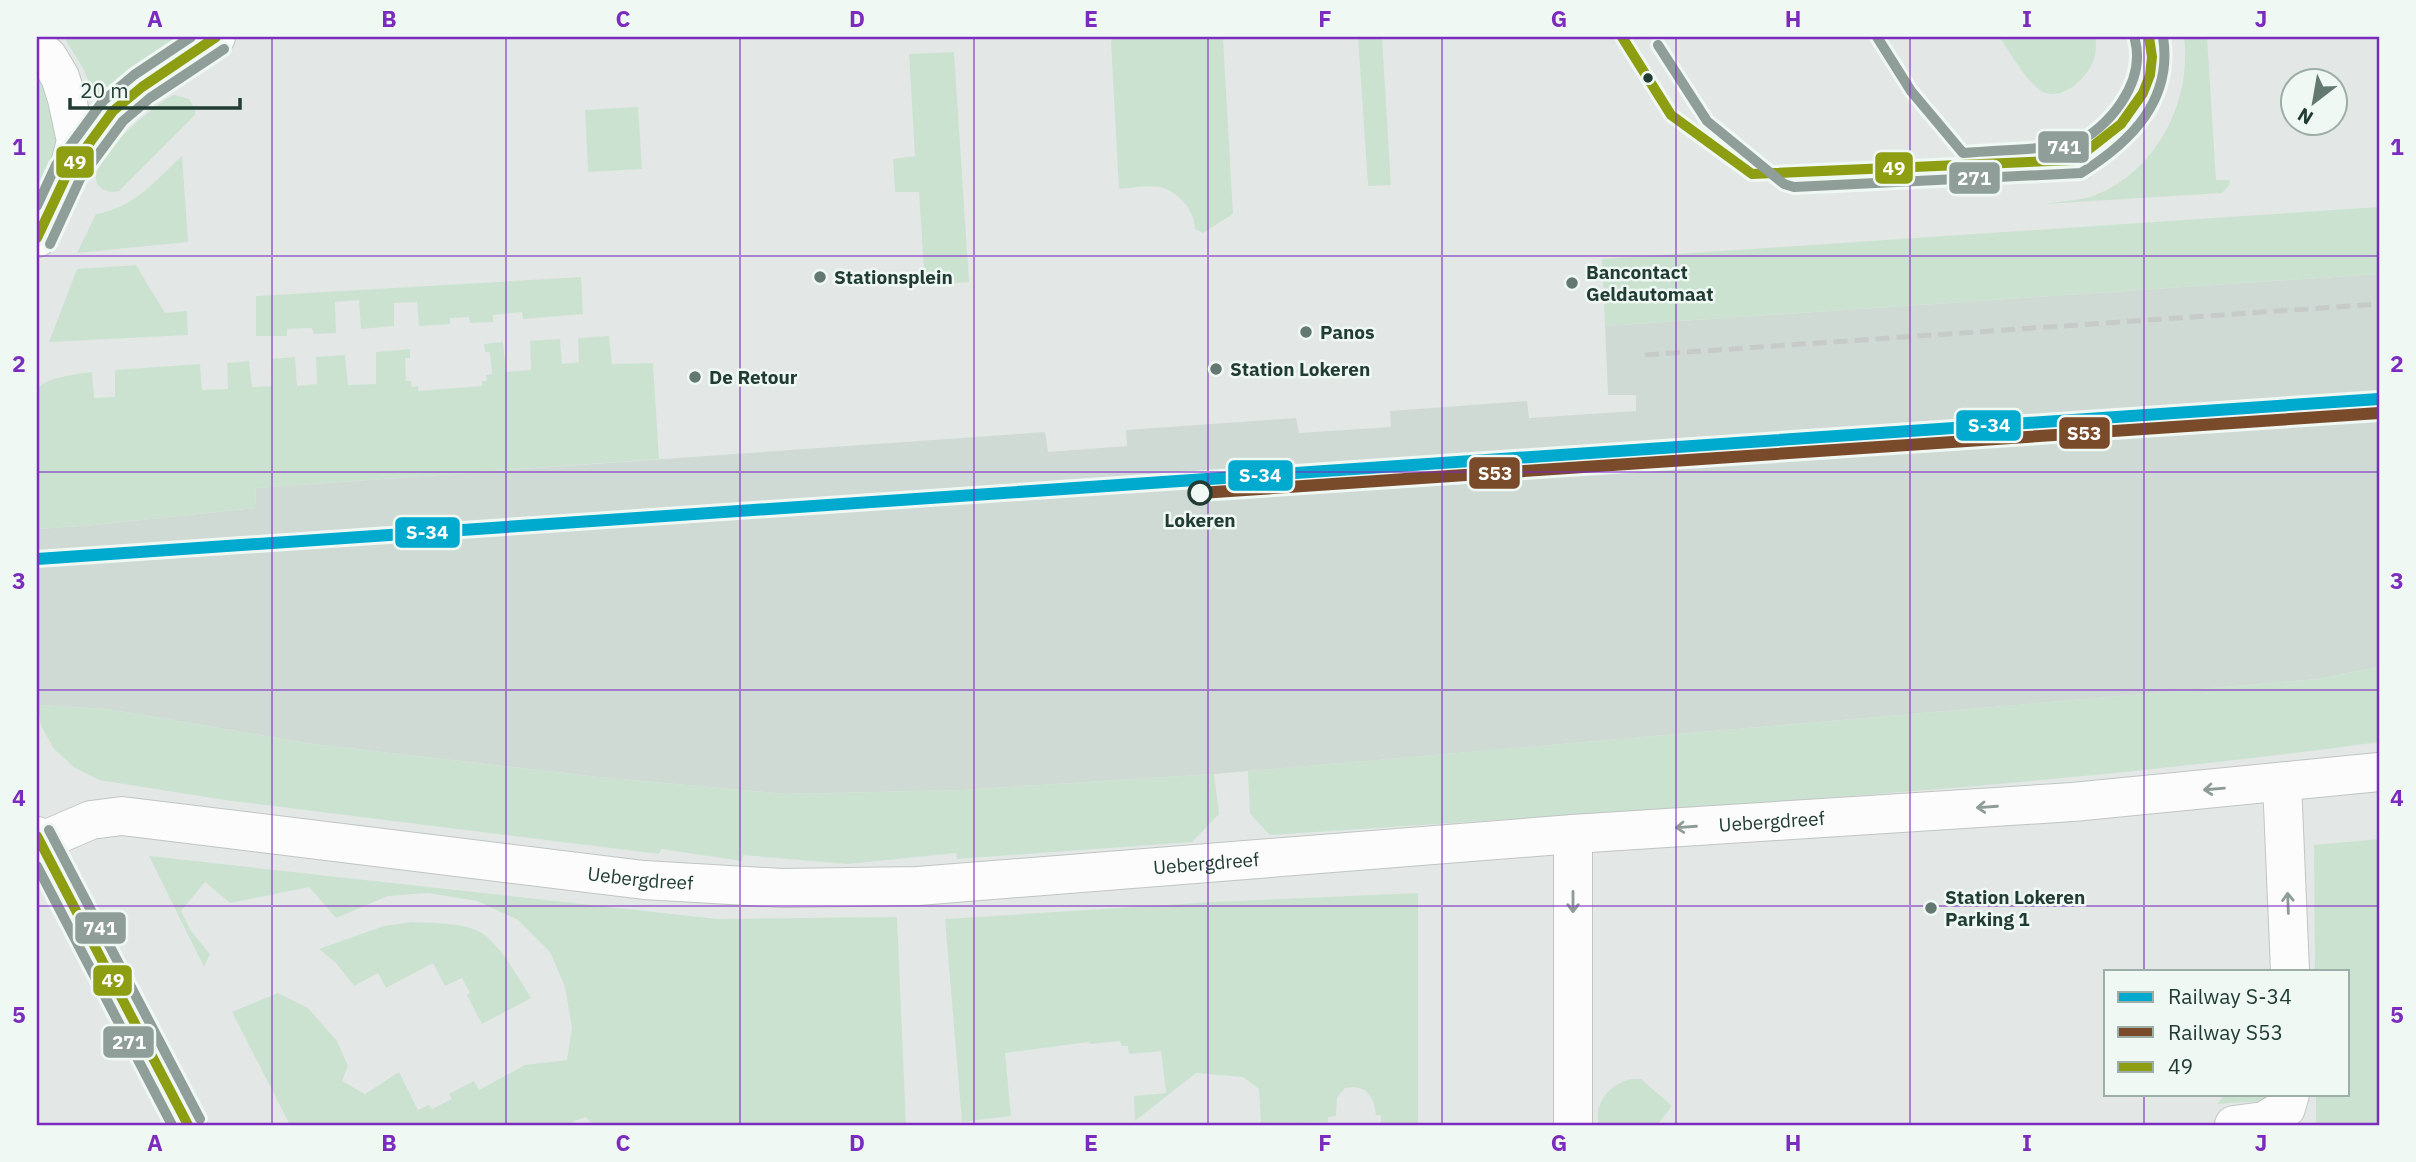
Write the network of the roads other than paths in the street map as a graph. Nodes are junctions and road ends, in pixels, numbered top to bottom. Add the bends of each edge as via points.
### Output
1 (216, 37) edge
2 (37, 48) edge
3 (68, 173) junction
4 (37, 238) edge
5 (2379, 772) edge
6 (2281, 782) junction
7 (1573, 834) junction
8 (38, 839) edge
9 (2290, 970) edge
10 (2290, 1096) edge
11 (188, 1125) edge
12 (1573, 1125) edge
13 (2234, 1125) edge

1 - 3 street via 113,111
2 - 3 street via 60,77 67,99 76,141
3 - 4 street
5 - 6 street, Uebergdreef
6 -> 7 street, Uebergdreef via 2073,802
9 -> 6 street
7 - 8 street, Uebergdreef via 918,886 782,888 644,880 122,816 91,820
7 -> 12 street
8 - 11 street
10 - 13 street via 2286,1108 2264,1121

